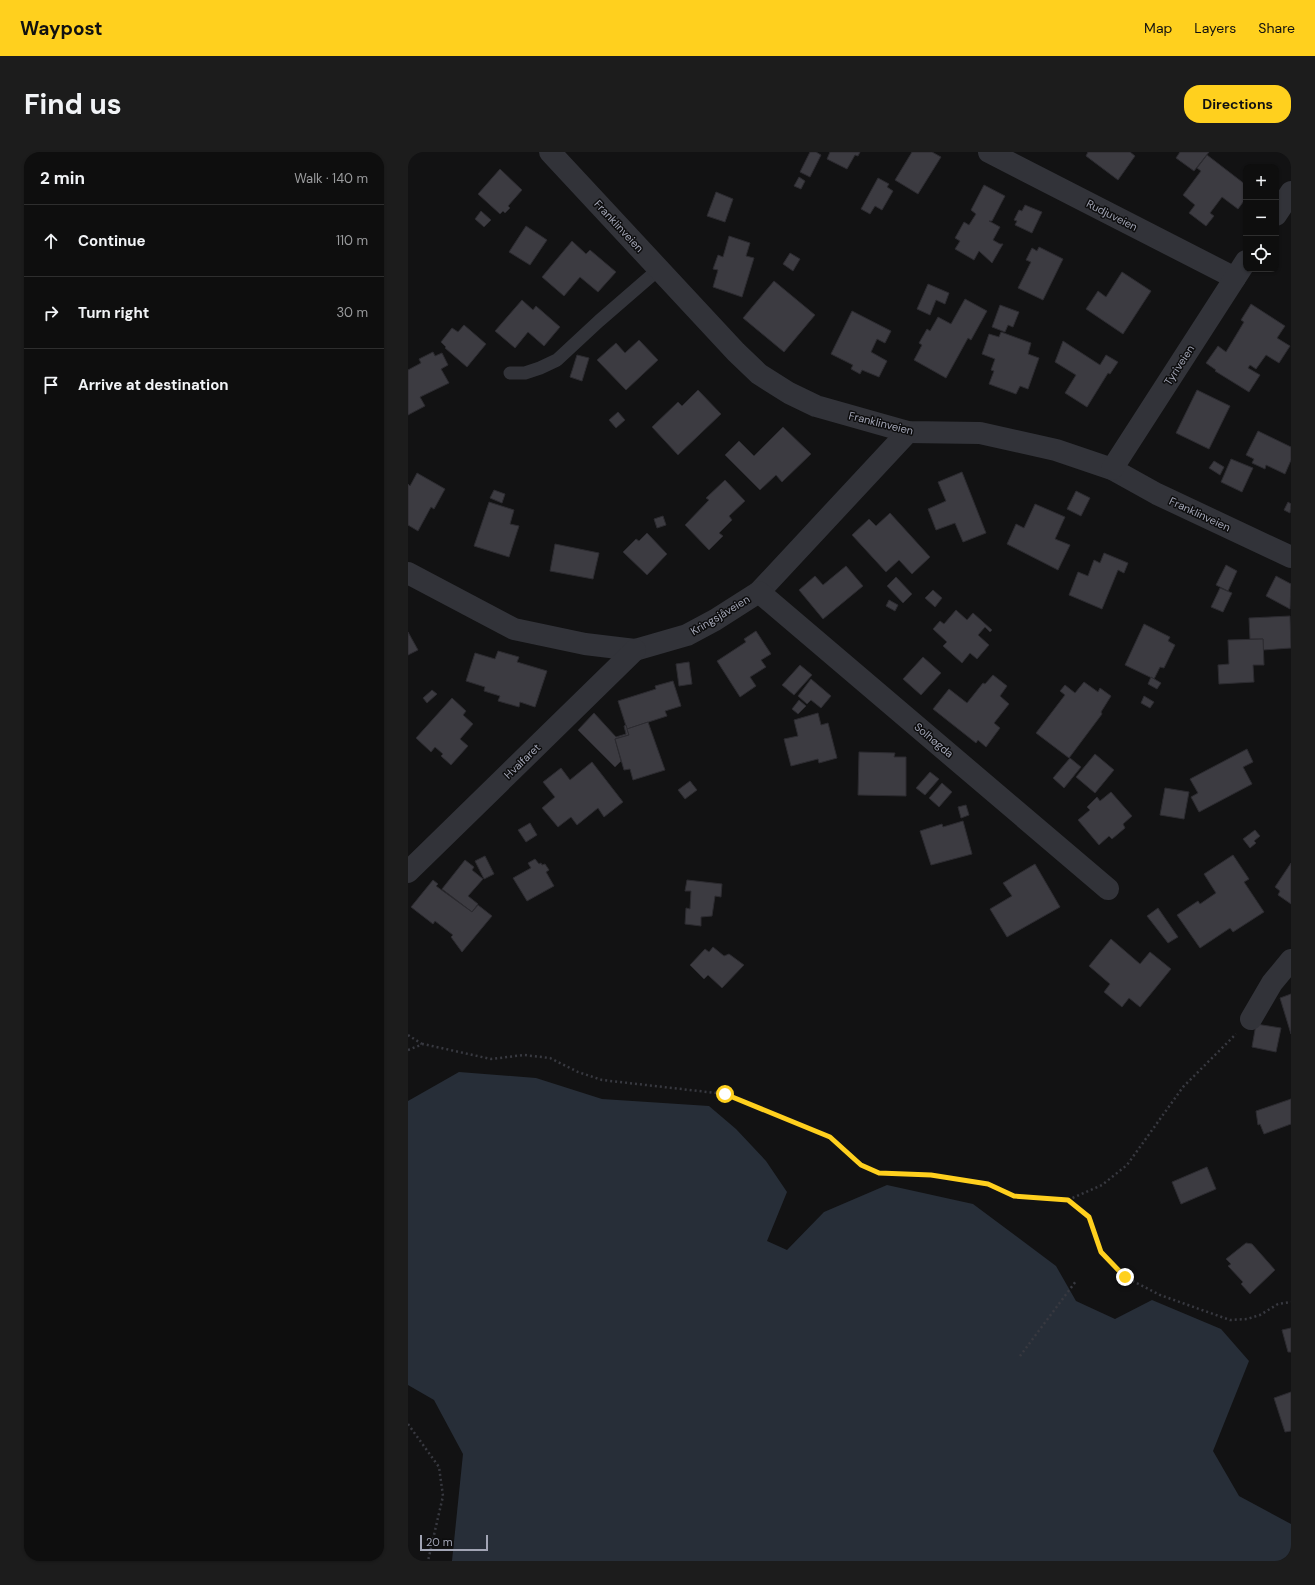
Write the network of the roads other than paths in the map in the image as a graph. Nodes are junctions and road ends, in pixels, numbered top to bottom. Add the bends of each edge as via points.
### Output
1 (550, 152) edge
2 (989, 152) edge
3 (1291, 192) edge
4 (1279, 210) edge
5 (660, 269) junction
6 (1240, 269) edge
7 (510, 373) dead end
8 (908, 432) junction
9 (1112, 469) junction
10 (1291, 557) edge
11 (408, 573) edge
12 (760, 592) junction
13 (635, 650) junction
14 (408, 872) edge
15 (1108, 889) dead end
16 (1291, 960) edge
17 (1251, 1019) road end

1 - 5 street, Franklinveien
2 - 6 street, Rudjuveien
3 - 4 street
5 - 7 lane via 557,360 525,373
5 - 8 street, Franklinveien via 759,374 816,406
6 - 9 street, Tyriveien
8 - 9 street, Franklinveien via 980,433 1056,450
8 - 12 street, Kringsjåveien
9 - 10 street, Franklinveien via 1157,494
11 - 13 street, Kringsjåveien via 514,629 585,644
12 - 13 street, Kringsjåveien via 687,636
12 - 15 street, Solhøgda
13 - 14 street, Hvalfaret
16 - 17 street via 1272,982

